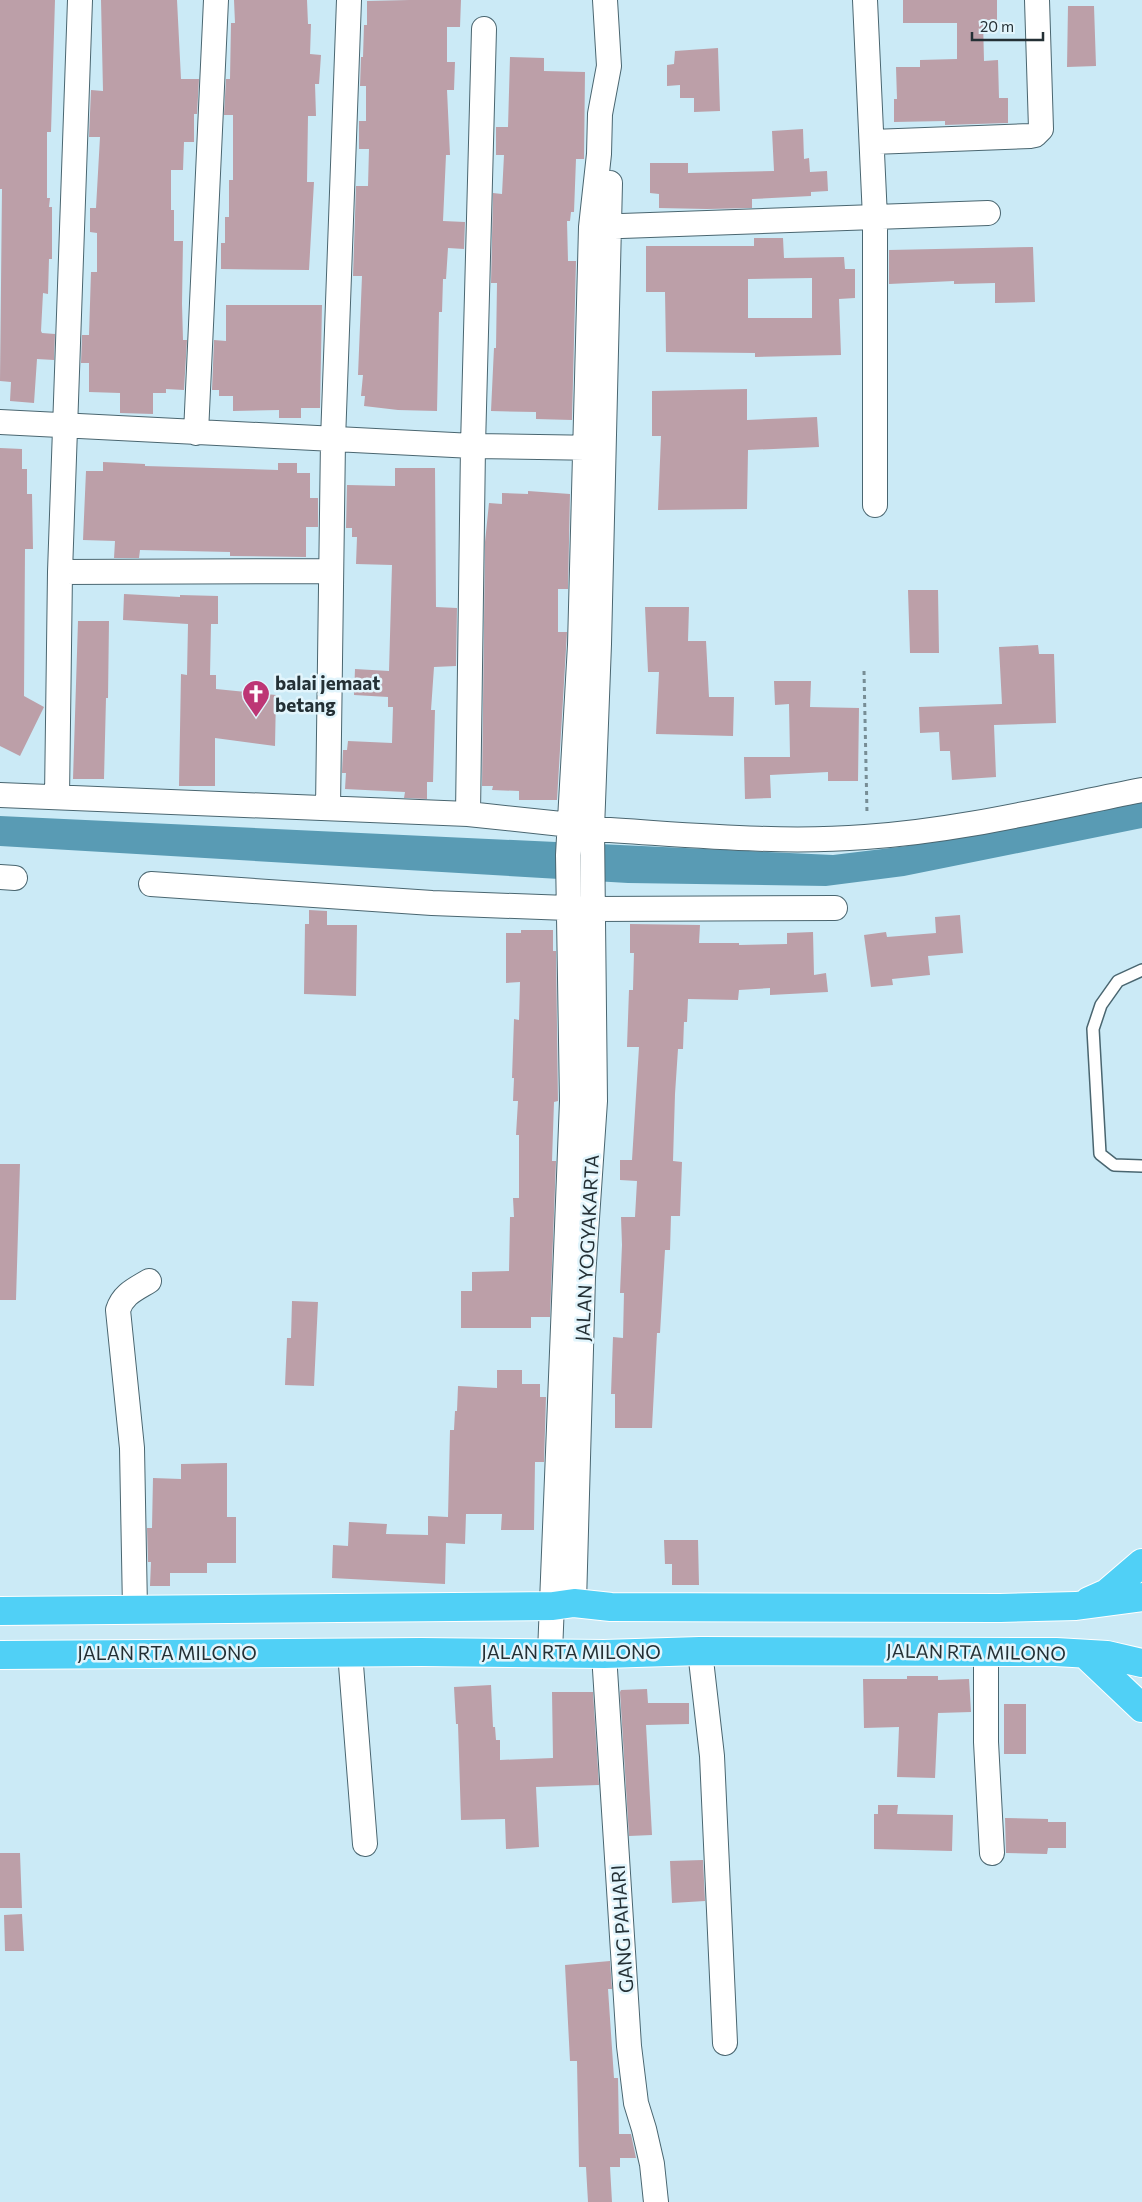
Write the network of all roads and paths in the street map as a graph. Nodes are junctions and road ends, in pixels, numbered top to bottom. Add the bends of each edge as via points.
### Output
1 (80, 0) edge
2 (216, 0) edge
3 (349, 0) edge
4 (605, 0) edge
5 (865, 0) edge
6 (1037, 0) edge
7 (484, 29) dead end
8 (872, 142) junction
9 (988, 213) dead end
10 (875, 218) junction
11 (600, 227) junction
12 (0, 422) edge
13 (64, 426) junction
14 (196, 433) junction
15 (333, 440) junction
16 (473, 446) junction
17 (594, 447) junction
18 (874, 505) dead end
19 (331, 571) junction
20 (60, 572) junction
21 (864, 671) dead end
22 (1142, 790) edge
23 (0, 795) edge
24 (57, 797) junction
25 (328, 808) junction
26 (468, 814) junction
27 (581, 827) junction
28 (868, 837) junction
29 (151, 884) dead end
30 (568, 900) junction
31 (593, 901) junction
32 (835, 908) dead end
33 (1142, 970) edge
34 (1142, 1166) edge
35 (149, 1281) dead end
36 (1142, 1563) edge
37 (1142, 1597) edge
38 (564, 1605) junction
39 (1076, 1606) junction
40 (135, 1610) junction
41 (196, 1610) junction
42 (0, 1611) edge
43 (700, 1651) junction
44 (986, 1651) junction
45 (350, 1652) junction
46 (197, 1653) junction
47 (550, 1653) junction
48 (604, 1654) junction
49 (1085, 1654) junction
50 (0, 1655) edge
51 (1142, 1663) edge
52 (1142, 1708) edge
53 (364, 1844) dead end
54 (992, 1852) dead end
55 (725, 2043) dead end
56 (656, 2202) edge

1 - 13 street
2 - 14 street
3 - 15 street
4 - 11 street via 609,66 600,114
5 - 8 street
6 - 8 street via 1041,129 1038,132 1030,136
7 - 16 street
8 - 10 street
9 - 10 street
10 - 11 street
10 - 18 street
11 - 17 street
12 - 13 street
13 - 14 street
13 - 20 street
14 - 15 street
15 - 16 street
15 - 19 street
16 - 17 street
16 - 26 street
17 - 27 street via 580,646
19 - 20 street
19 - 25 street
20 - 24 street
21 - 28 path
22 - 28 street via 963,825
23 - 24 street
24 - 25 street
25 - 26 street
26 - 27 street
27 - 28 street via 805,839
27 - 30 street via 568,855
27 - 31 street, JALAN YOGYAKARTA via 592,854
29 - 30 street via 432,903
30 - 31 street
30 - 38 street via 572,1101 557,1447
31 - 32 street
31 - 38 street, JALAN YOGYAKARTA via 595,1101
33 - 34 lane via 1118,981 1101,1005 1093,1029 1100,1154 1114,1165
35 - 40 street via 130,1291 120,1302 118,1310 132,1448
36 - 39 highway via 1107,1593
37 - 39 highway
38 - 39 highway
38 - 41 highway
38 - 47 street
40 - 41 highway
40 - 42 highway
41 - 46 highway
43 - 44 highway, JALAN RTA MILONO
43 - 48 highway, JALAN RTA MILONO
43 - 55 street via 712,1756
44 - 49 highway, JALAN RTA MILONO
44 - 54 street via 986,1742
45 - 46 highway, JALAN RTA MILONO
45 - 47 highway, JALAN RTA MILONO
45 - 53 street
46 - 50 highway, JALAN RTA MILONO
47 - 48 highway, JALAN RTA MILONO
48 - 56 street, GANG PAHARI via 629,2046 636,2103 648,2147
49 - 51 highway, JALAN RTA MILONO
49 - 52 highway

